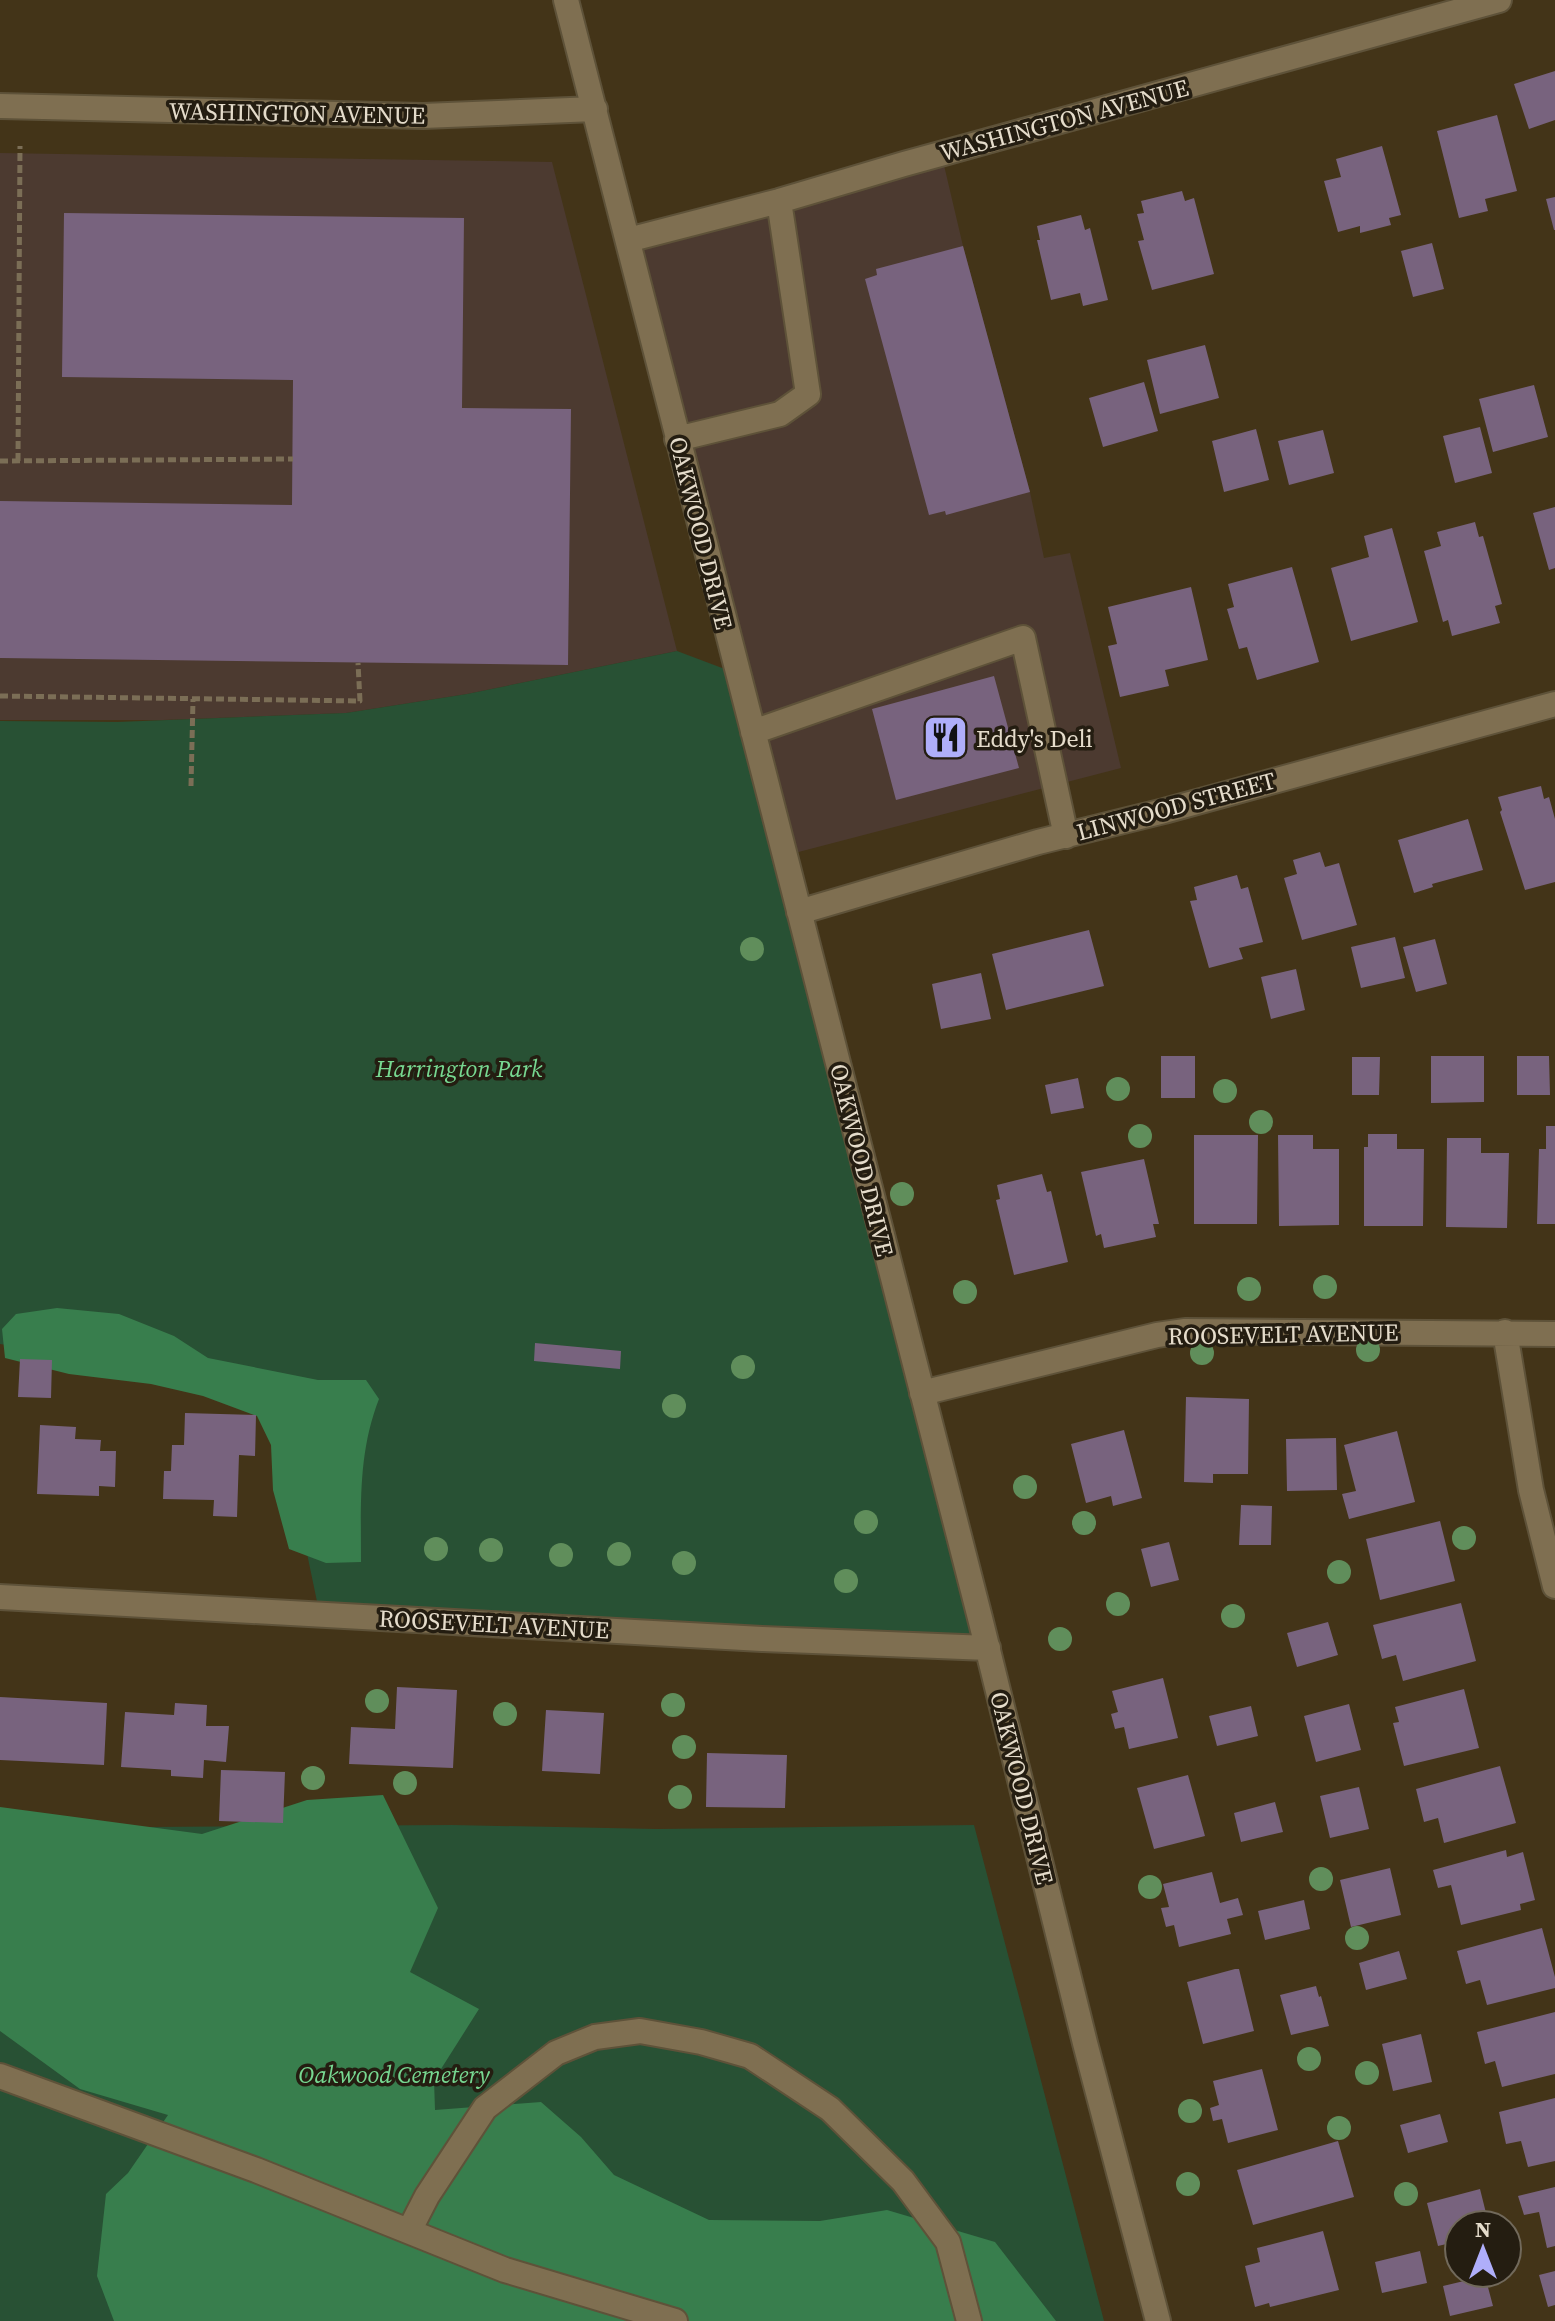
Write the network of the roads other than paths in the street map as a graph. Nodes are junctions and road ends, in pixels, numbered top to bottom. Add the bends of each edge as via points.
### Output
1 (566, 0) edge
2 (1499, 0) edge
3 (0, 106) edge
4 (595, 109) junction
5 (779, 201) junction
6 (628, 240) junction
7 (677, 439) junction
8 (1555, 704) edge
9 (753, 732) junction
10 (1066, 836) junction
11 (799, 912) junction
12 (1505, 1332) junction
13 (1555, 1334) edge
14 (922, 1393) junction
15 (1555, 1586) edge
16 (0, 1597) edge
17 (988, 1648) junction
18 (0, 2076) edge
19 (409, 2231) junction
20 (675, 2321) edge
21 (969, 2321) edge
22 (1158, 2321) edge

1 - 4 street, OAKWOOD DRIVE
2 - 5 street, WASHINGTON AVENUE
3 - 4 street, WASHINGTON AVENUE via 423,116
4 - 6 street, OAKWOOD DRIVE
5 - 6 street, WASHINGTON AVENUE
5 - 7 street via 808,394 780,414
6 - 7 street, OAKWOOD DRIVE
7 - 9 street, OAKWOOD DRIVE
8 - 10 street, LINWOOD STREET
9 - 10 street via 1023,638
9 - 11 street, OAKWOOD DRIVE
10 - 11 street, LINWOOD STREET
11 - 14 street, OAKWOOD DRIVE
12 - 13 street, ROOSEVELT AVENUE
12 - 14 street, ROOSEVELT AVENUE via 1185,1331
12 - 15 street via 1532,1493
14 - 17 street, OAKWOOD DRIVE
16 - 17 street, ROOSEVELT AVENUE
17 - 22 street, OAKWOOD DRIVE
18 - 19 street
19 - 20 street via 505,2270
19 - 21 street via 485,2108 556,2053 595,2037 640,2031 750,2056 830,2109 903,2181 948,2242

